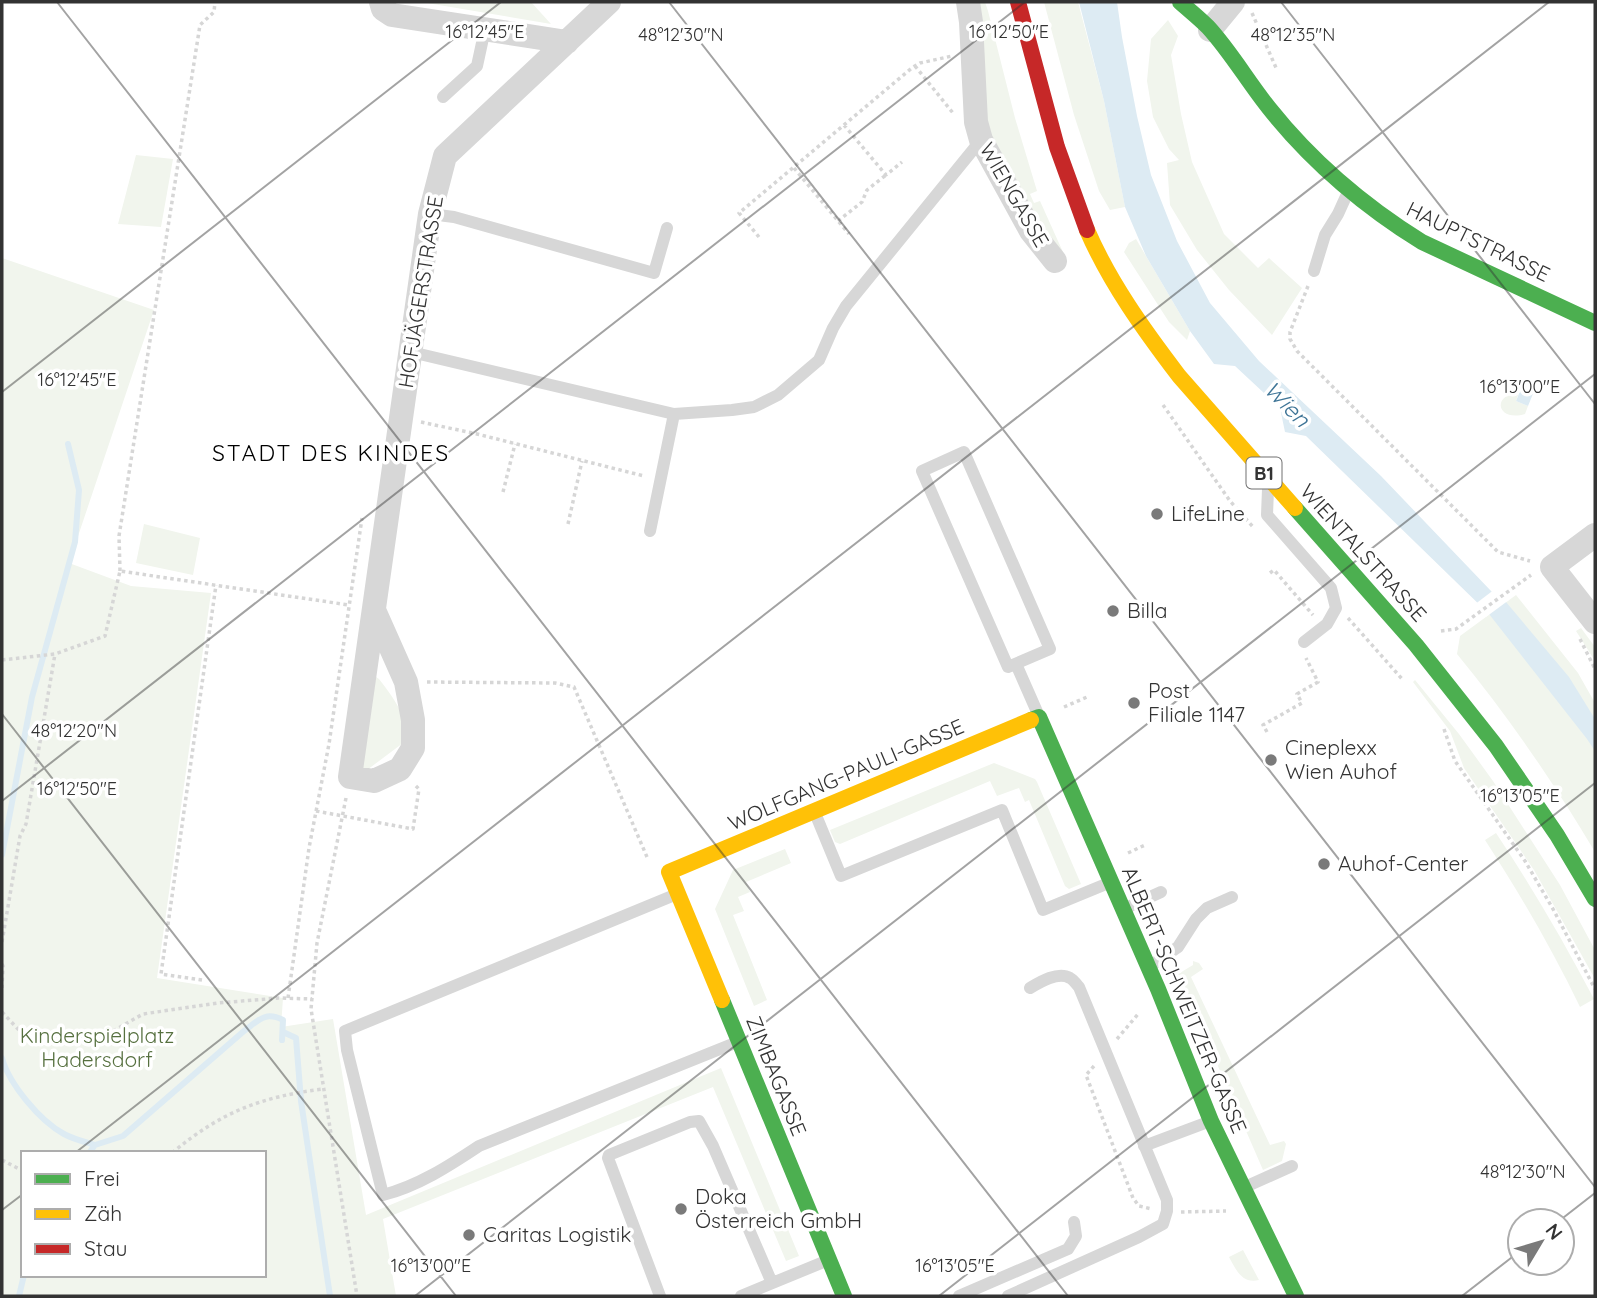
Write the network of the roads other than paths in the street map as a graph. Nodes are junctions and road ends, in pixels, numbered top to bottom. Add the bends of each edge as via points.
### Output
1 (381, 2) edge
2 (609, 2) edge
3 (968, 2) edge
4 (1018, 2) edge
5 (1180, 2) edge
6 (1241, 5) edge
7 (485, 29) junction
8 (1210, 30) junction
9 (567, 42) junction
10 (443, 97) dead end
11 (979, 131) junction
12 (1349, 189) junction
13 (430, 214) junction
14 (667, 228) dead end
15 (1055, 261) dead end
16 (1314, 271) road end
17 (1595, 323) edge
18 (411, 352) junction
19 (674, 415) junction
20 (1268, 478) junction
21 (650, 531) dead end
22 (1595, 535) edge
23 (374, 610) junction
24 (1595, 622) edge
25 (1304, 642) dead end
26 (1016, 664) junction
27 (1039, 718) junction
28 (814, 811) junction
29 (668, 872) joint
30 (1111, 882) junction
31 (1161, 892) dead end
32 (678, 894) junction
33 (1232, 897) dead end
34 (1595, 899) edge
35 (1123, 909) junction
36 (1148, 968) junction
37 (1030, 988) dead end
38 (739, 1041) junction
39 (1211, 1121) junction
40 (1144, 1146) junction
41 (1292, 1166) dead end
42 (1243, 1188) junction
43 (1074, 1222) dead end
44 (829, 1259) junction
45 (772, 1283) junction
46 (660, 1296) edge
47 (741, 1296) edge
48 (844, 1296) edge
49 (960, 1296) edge
50 (1008, 1296) edge
51 (1296, 1296) edge

1 - 7 street via 392,15
2 - 9 street, HOFJÄGERSTRASSE
3 - 11 street, WIENGASSE
4 - 20 main road, WIENTALSTRASSE / B1 via 1056,148 1105,268 1171,366
5 - 8 main road, HAUPTSTRASSE
6 - 8 street
7 - 9 street
7 - 10 lane via 477,66
8 - 12 main road, HAUPTSTRASSE via 1272,112
9 - 13 street, HOFJÄGERSTRASSE via 445,156
11 - 15 street, WIENGASSE via 1031,231
11 - 19 lane via 846,306 818,360 778,395 754,407
12 - 16 lane via 1325,235
12 - 17 main road, HAUPTSTRASSE via 1422,242
13 - 14 lane via 654,273
13 - 18 street, HOFJÄGERSTRASSE
18 - 19 lane
18 - 23 street, HOFJÄGERSTRASSE
19 - 21 lane
20 - 25 lane via 1267,515 1331,588 1336,608 1327,624
20 - 34 main road, WIENTALSTRASSE / B1 via 1405,632 1496,747
22 - 24 street via 1552,567
23 - 23 street, HOFJÄGERSTRASSE via 350,778 374,781 401,769 413,748 406,682
26 - 26 lane via 1008,667 922,471 964,452 1050,649
26 - 27 lane
27 - 28 main road, WOLFGANG-PAULI-GASSE
27 - 30 main road, ALBERT-SCHWEITZER-GASSE
28 - 29 main road, WOLFGANG-PAULI-GASSE
28 - 30 lane via 841,876 1002,810 1043,909
29 - 32 main road, ZIMBAGASSE
30 - 35 main road, ALBERT-SCHWEITZER-GASSE
31 - 35 lane
32 - 38 main road, ZIMBAGASSE
32 - 38 lane via 345,1031 383,1195 404,1189 479,1146
33 - 36 lane via 1207,908 1178,947
35 - 36 main road, ALBERT-SCHWEITZER-GASSE
36 - 39 main road, ALBERT-SCHWEITZER-GASSE
37 - 40 lane via 1060,976 1079,986
38 - 44 main road, ZIMBAGASSE
39 - 40 lane
39 - 42 main road, ALBERT-SCHWEITZER-GASSE
40 - 50 lane via 1167,1200 1163,1224
41 - 42 lane
42 - 51 main road, ALBERT-SCHWEITZER-GASSE
43 - 49 lane via 1076,1236 1068,1249
44 - 45 lane
44 - 48 main road, ZIMBAGASSE
45 - 46 lane via 713,1146 699,1121 690,1122 608,1158
45 - 47 lane

